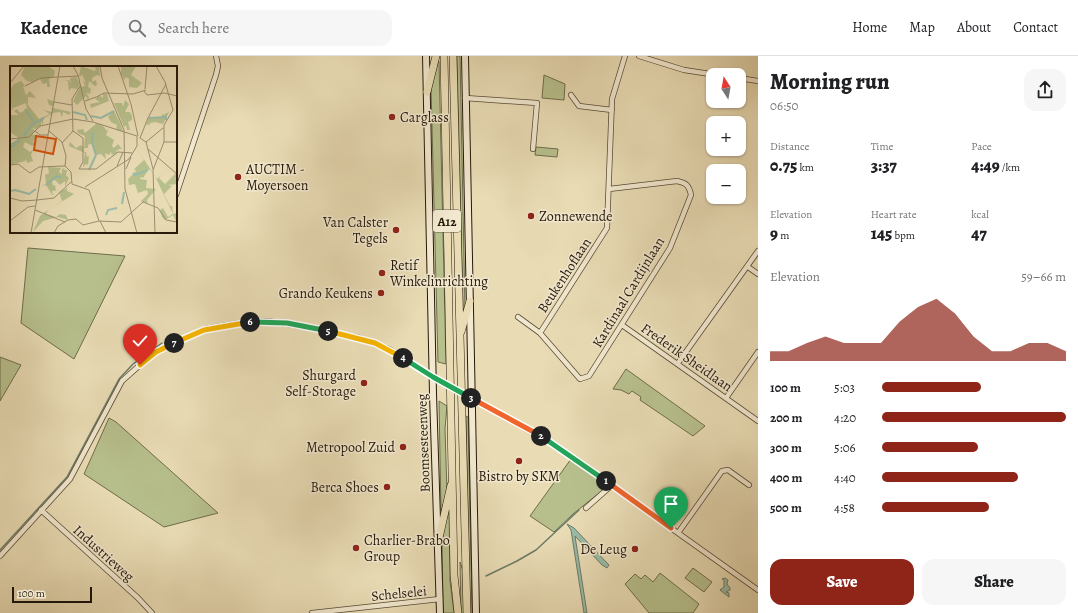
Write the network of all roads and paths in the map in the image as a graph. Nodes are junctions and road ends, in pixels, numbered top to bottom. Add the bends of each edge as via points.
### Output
1 (216, 56) edge
2 (426, 56) edge
3 (436, 56) edge
4 (444, 56) edge
5 (453, 56) edge
6 (465, 56) edge
7 (625, 56) edge
8 (639, 56) edge
9 (706, 73) edge
10 (746, 79) edge
11 (758, 81) edge
12 (427, 92) junction
13 (571, 95) dead end
14 (465, 98) junction
15 (612, 110) junction
16 (533, 149) dead end
17 (609, 189) junction
18 (177, 193) edge
19 (758, 251) edge
20 (748, 267) junction
21 (758, 274) edge
22 (470, 301) junction
23 (518, 317) dead end
24 (622, 325) junction
25 (540, 333) junction
26 (460, 334) junction
27 (758, 352) edge
28 (678, 363) junction
29 (591, 372) joint
30 (433, 377) junction
31 (451, 386) junction
32 (461, 391) junction
33 (472, 398) junction
34 (726, 398) junction
35 (758, 421) edge
36 (453, 479) junction
37 (612, 485) junction
38 (749, 485) dead end
39 (586, 508) dead end
40 (41, 510) junction
41 (678, 533) junction
42 (439, 538) junction
43 (0, 556) edge
44 (758, 590) edge
45 (440, 599) junction
46 (152, 613) edge
47 (312, 613) edge
48 (440, 613) edge
49 (458, 613) edge
50 (467, 613) edge
51 (476, 613) edge

1 - 18 street via 217,70
2 - 12 main road, Boomsesteenweg
3 - 12 highway
4 - 31 highway, A12
5 - 26 highway, A12
6 - 14 main road
7 - 15 street, Beukenhoflaan via 614,90
8 - 9 street via 684,70
10 - 11 street
12 - 30 main road, Boomsesteenweg
13 - 15 street via 579,106
14 - 16 street via 537,103
14 - 22 main road
15 - 17 street, Beukenhoflaan
17 - 24 street, Kardinaal Cardijnlaan via 677,181 686,183 691,195 670,248
17 - 25 street, Beukenhoflaan via 607,228
19 - 20 street
20 - 21 street
20 - 28 street
22 - 26 highway
22 - 33 main road
23 - 25 street, Beukenhoflaan
24 - 28 street, Frederik Sheidlaan
24 - 29 street, Kardinaal Cardijnlaan
25 - 29 street, Beukenhoflaan via 580,379 586,378
26 - 32 highway, A12
27 - 34 street
28 - 34 street, Frederik Sheidlaan
30 - 31 street
30 - 40 street via 390,349 313,328 268,321 239,323 204,330 156,352 122,381 70,479
30 - 42 main road, Boomsesteenweg
31 - 32 street
31 - 36 highway, A12
32 - 33 street
32 - 50 highway, A12
33 - 37 street via 543,438
33 - 51 main road
34 - 35 street, Frederik Sheidlaan
36 - 42 highway
36 - 49 highway, A12 via 454,575
37 - 39 street
37 - 41 street
38 - 41 street via 728,470 722,472
40 - 43 street
40 - 46 street, Industrieweg
41 - 44 street
42 - 45 main road, Boomsesteenweg
45 - 47 street, Schelselei
45 - 48 main road, Boomsesteenweg

